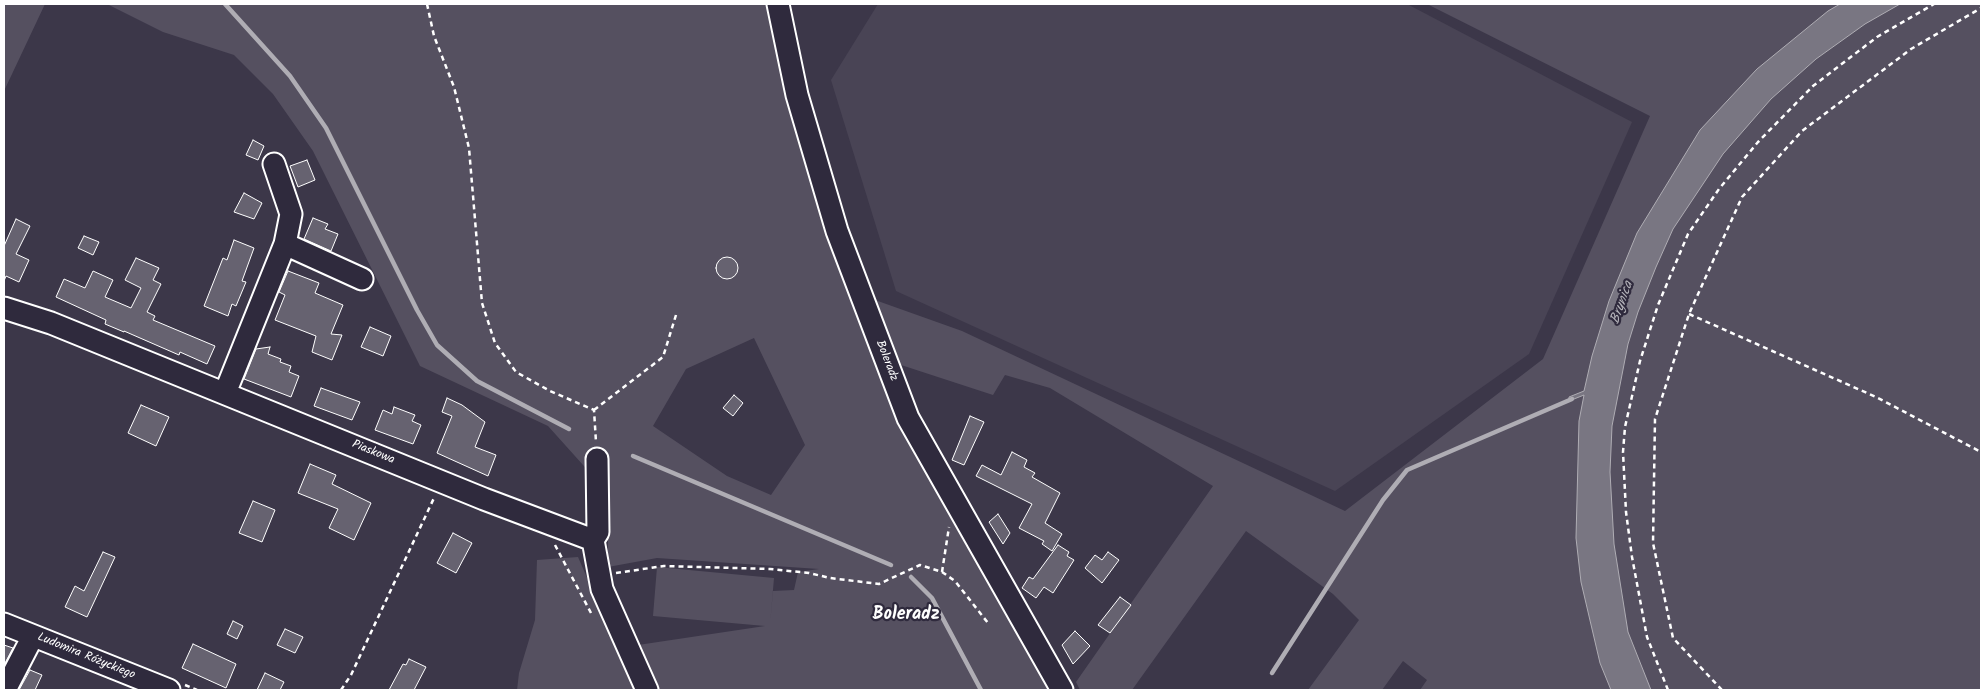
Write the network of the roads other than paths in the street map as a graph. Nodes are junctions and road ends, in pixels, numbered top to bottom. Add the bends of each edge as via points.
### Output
1 (778, 4) edge
2 (274, 164) dead end
3 (285, 244) junction
4 (362, 279) dead end
5 (4, 308) edge
6 (225, 393) junction
7 (598, 459) road end
8 (593, 540) junction
9 (4, 624) edge
10 (33, 636) junction
11 (5, 690) edge
12 (169, 690) edge
13 (647, 690) edge
14 (1062, 690) edge

1 - 14 street, Boleradz via 797,95 837,231 908,418
2 - 3 street via 291,214
3 - 4 street
3 - 6 street
5 - 6 street, Piaskowa via 51,323
6 - 8 street, Piaskowa
7 - 8 street via 598,532
8 - 13 street via 602,588
9 - 10 street, Ludomira Różyckiego
10 - 11 street
10 - 12 street, Ludomira Różyckiego

